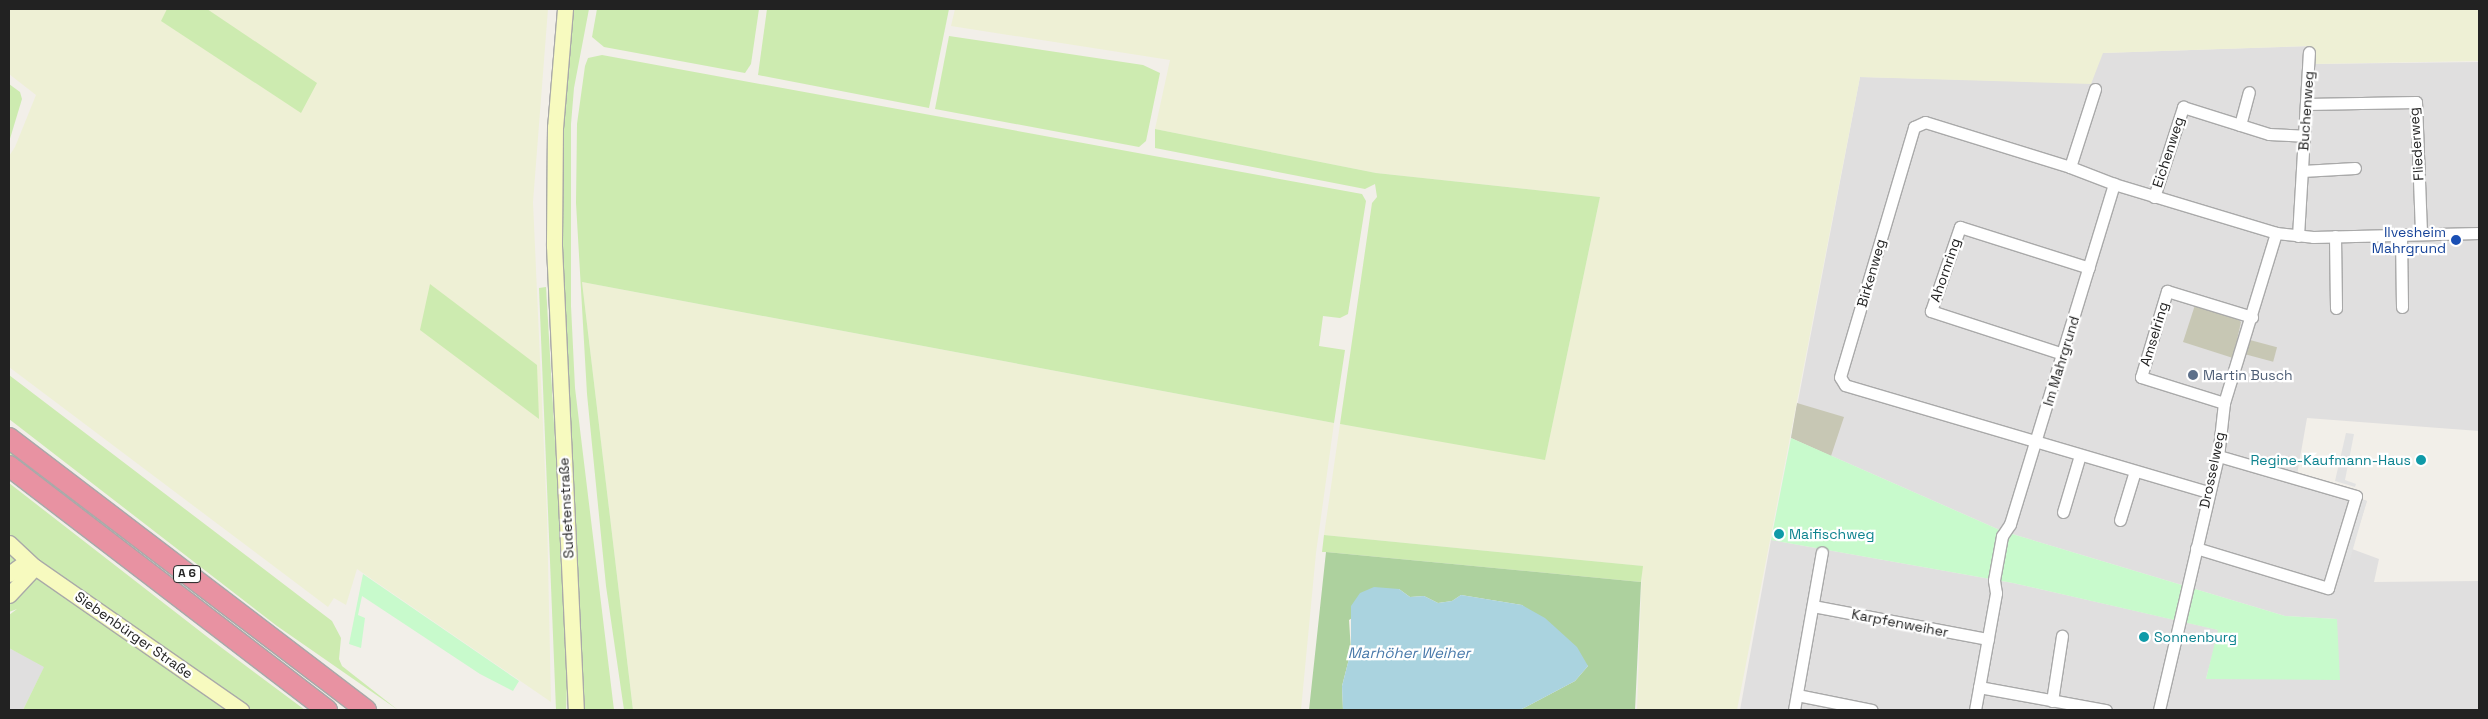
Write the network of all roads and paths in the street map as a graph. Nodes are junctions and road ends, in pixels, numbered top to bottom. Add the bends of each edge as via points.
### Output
1 (565, 9) edge
2 (2310, 52) dead end
3 (2095, 89) dead end
4 (2249, 92) dead end
5 (2306, 104) junction
6 (2240, 125) junction
7 (2304, 136) junction
8 (2070, 167) junction
9 (2355, 168) dead end
10 (2302, 171) junction
11 (2114, 184) junction
12 (2154, 196) junction
13 (2276, 233) junction
14 (2479, 233) edge
15 (2421, 234) junction
16 (2401, 235) junction
17 (2298, 236) junction
18 (2335, 236) junction
19 (2090, 268) junction
20 (2402, 307) dead end
21 (2336, 308) dead end
22 (2252, 317) junction
23 (2063, 354) junction
24 (2224, 403) junction
25 (9, 438) edge
26 (2035, 442) junction
27 (2080, 455) junction
28 (2218, 456) junction
29 (9, 466) edge
30 (2135, 471) junction
31 (2208, 492) junction
32 (2063, 512) dead end
33 (2120, 520) dead end
34 (9, 543) edge
35 (2196, 548) junction
36 (1822, 552) dead end
37 (9, 554) edge
38 (31, 564) junction
39 (9, 574) edge
40 (9, 595) edge
41 (1813, 606) junction
42 (2062, 636) dead end
43 (1988, 639) junction
44 (1979, 687) junction
45 (1797, 695) junction
46 (2052, 701) junction
47 (240, 710) edge
48 (327, 710) edge
49 (366, 710) edge
50 (576, 710) edge
51 (1794, 710) edge
52 (1872, 710) edge
53 (1975, 710) edge
54 (2106, 710) edge
55 (2159, 710) edge

1 - 50 main road, Sudetenstraße via 555,127 555,305
2 - 5 street, Buchenweg
3 - 8 street
4 - 6 street
5 - 7 street, Buchenweg
5 - 15 street, Fliederweg via 2416,102
6 - 7 street, Eichenweg via 2269,134
6 - 12 street, Eichenweg via 2183,107
7 - 10 street, Buchenweg
8 - 11 street, Birkenweg
8 - 26 street, Birkenweg via 1925,122 1914,127 1840,377 1845,385
9 - 10 street, Buchenweg
10 - 17 street, Buchenweg
11 - 12 street
11 - 19 street, Im Mahrgrund
12 - 13 street
13 - 17 street
13 - 22 street, Drosselweg
14 - 15 street
15 - 16 street
16 - 18 street
16 - 20 street
17 - 18 street
18 - 21 street
19 - 23 street, Im Mahrgrund
19 - 23 street, Ahornring via 1960,227 1931,311
22 - 24 street, Drosselweg
22 - 24 street, Amselring via 2167,292 2141,377
23 - 26 street, Im Mahrgrund
24 - 28 street, Drosselweg
25 - 49 highway, A 6
26 - 27 street, Birkenweg
26 - 43 street, Im Mahrgrund via 2010,524 2002,536
27 - 30 street, Birkenweg
27 - 32 street
28 - 31 street, Drosselweg
28 - 35 street via 2356,496 2328,588
29 - 48 highway, A 6
30 - 31 street, Birkenweg
30 - 33 street
31 - 35 street, Drosselweg
34 - 38 main road, Siebenbürger Straße
35 - 55 street, Drosselweg
36 - 41 street
37 - 38 main road, Siebenbürger Straße
38 - 39 main road
38 - 40 main road
38 - 47 main road, Siebenbürger Straße
41 - 43 street, Karpfenweiher
41 - 45 street
42 - 46 street
43 - 44 street, Im Mahrgrund
44 - 46 street
44 - 53 street, Im Mahrgrund
45 - 51 street
45 - 52 street
46 - 54 street

